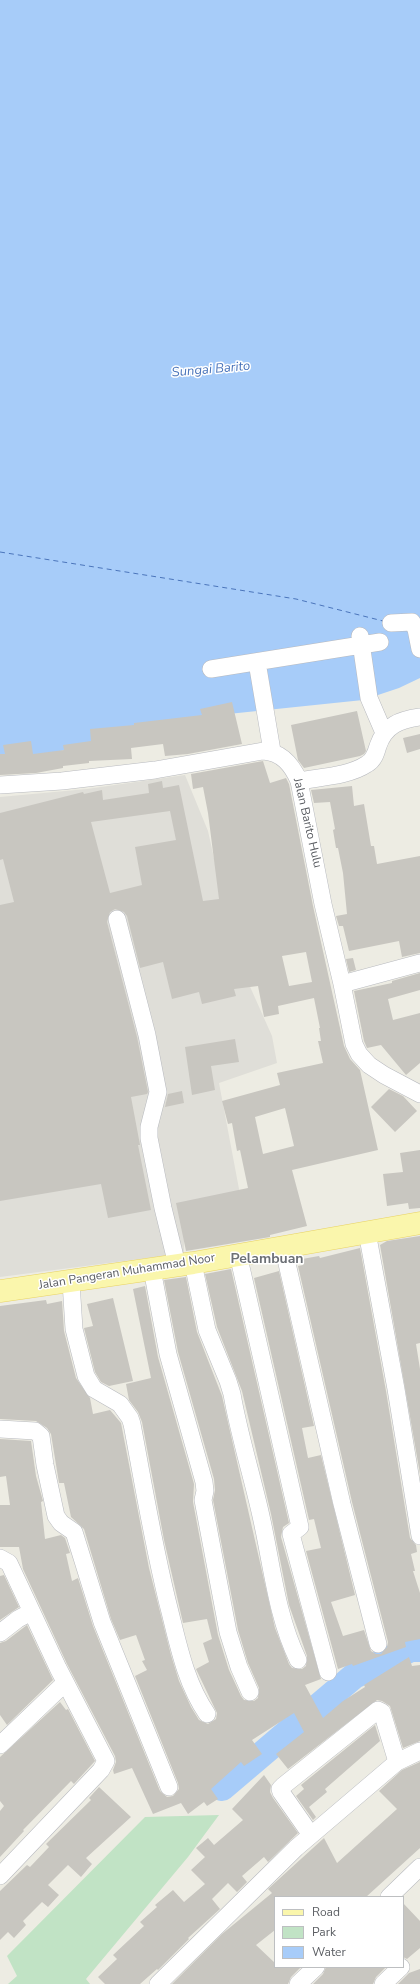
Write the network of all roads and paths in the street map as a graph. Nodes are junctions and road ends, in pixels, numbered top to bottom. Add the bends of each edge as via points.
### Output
1 (390, 623) dead end
2 (360, 641) junction
3 (380, 642) dead end
4 (420, 649) edge
5 (257, 662) junction
6 (211, 669) dead end
7 (420, 718) edge
8 (384, 733) junction
9 (272, 751) junction
10 (299, 781) junction
11 (0, 785) edge
12 (117, 919) dead end
13 (420, 963) edge
14 (342, 984) junction
15 (420, 1094) edge
16 (420, 1223) edge
17 (367, 1232) junction
18 (283, 1246) junction
19 (238, 1254) junction
20 (185, 1264) junction
21 (152, 1269) junction
22 (71, 1282) junction
23 (0, 1291) edge
24 (0, 1429) edge
25 (420, 1536) edge
26 (0, 1558) edge
27 (31, 1612) junction
28 (0, 1633) edge
29 (378, 1644) dead end
30 (298, 1660) dead end
31 (328, 1672) dead end
32 (65, 1683) junction
33 (250, 1692) dead end
34 (207, 1714) dead end
35 (0, 1745) edge
36 (420, 1751) edge
37 (397, 1762) junction
38 (168, 1787) dead end
39 (310, 1836) junction
40 (420, 1867) edge
41 (0, 1876) edge
42 (390, 1896) edge
43 (315, 1968) edge
44 (400, 1968) edge
45 (158, 1984) edge
46 (298, 1984) edge
47 (383, 1984) edge

1 - 4 street via 412,622
2 - 3 street
2 - 5 street
2 - 8 street via 369,698
5 - 6 street
5 - 9 street
7 - 8 street via 399,721
8 - 10 street via 369,763 356,770
9 - 10 street, Jalan Barito Hulu via 289,764
9 - 11 street via 243,753 155,770
10 - 14 street, Jalan Barito Hulu via 323,904
12 - 20 street via 147,1035 158,1092 149,1127 149,1138 163,1208
13 - 14 street
14 - 15 street, Jalan Barito Hulu via 349,1028 359,1054 384,1076
16 - 17 main road, Jalan Pangeran Muhammad Noor
17 - 18 main road, Jalan Pangeran Muhammad Noor
17 - 25 street
18 - 19 main road, Jalan Pangeran Muhammad Noor
18 - 29 street via 342,1504
19 - 20 main road, Jalan Pangeran Muhammad Noor
19 - 31 street via 300,1527 291,1534
20 - 21 main road, Jalan Pangeran Muhammad Noor
20 - 30 street via 232,1394 261,1517 272,1577 292,1648
21 - 22 main road, Jalan Pangeran Muhammad Noor
21 - 33 street via 168,1354 204,1482 204,1500 228,1632
22 - 23 main road, Jalan Pangeran Muhammad Noor
22 - 34 street via 74,1329 86,1376 94,1389 120,1404 132,1424 159,1570 181,1658 190,1684
24 - 38 street via 35,1431 41,1436 56,1516 74,1532 102,1622
26 - 27 street via 9,1563
27 - 28 street
27 - 32 street
32 - 35 street
32 - 41 street via 106,1761 105,1765
36 - 37 street
37 - 39 street
37 - 39 street via 382,1712 378,1710 283,1786 281,1792
39 - 45 street
40 - 42 street
43 - 46 street
44 - 47 street

